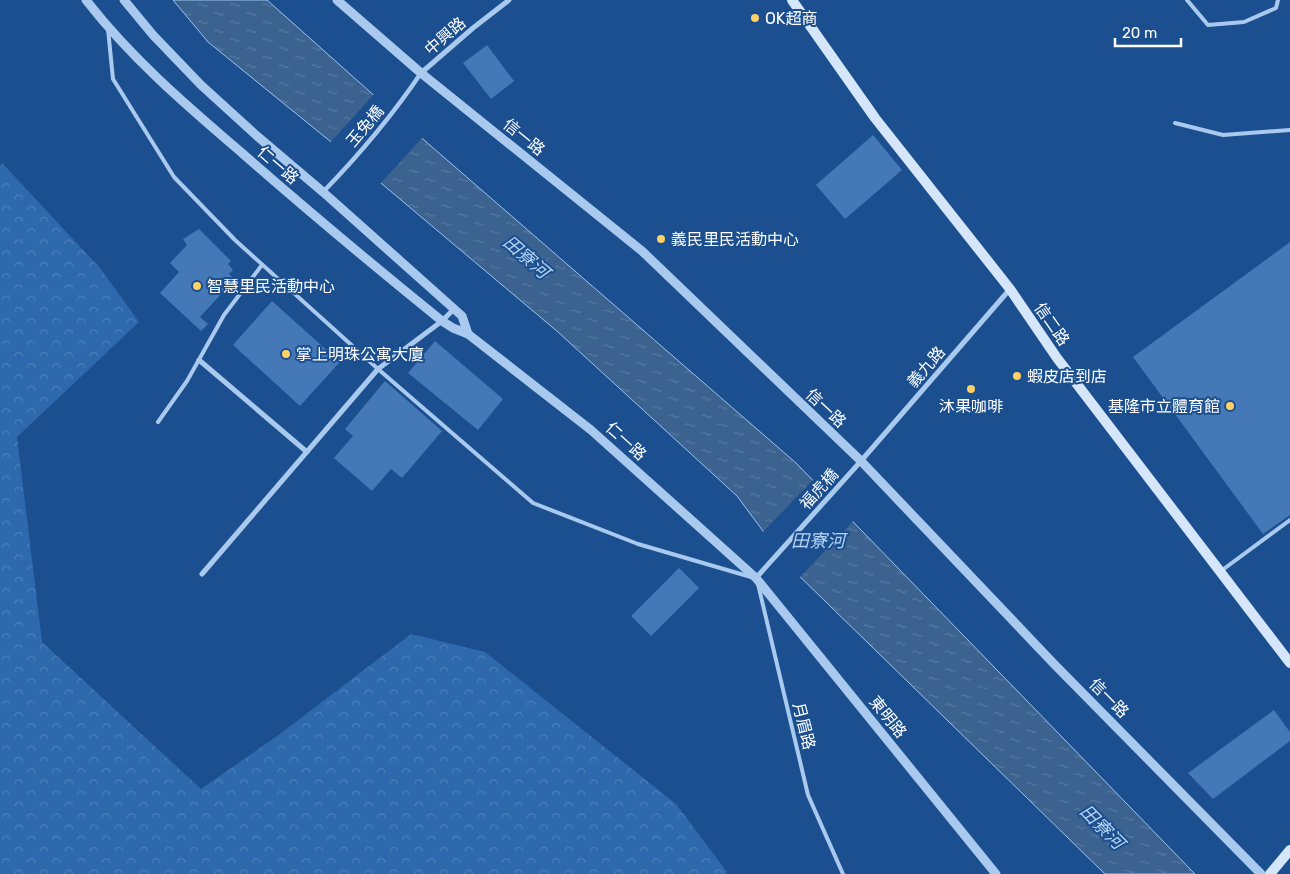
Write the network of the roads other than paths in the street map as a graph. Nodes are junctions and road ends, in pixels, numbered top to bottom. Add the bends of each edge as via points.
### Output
1 (86, 0) edge
2 (124, 0) edge
3 (337, 0) edge
4 (509, 0) edge
5 (792, 0) edge
6 (1187, 0) edge
7 (1278, 0) edge
8 (108, 28) junction
9 (421, 73) junction
10 (1175, 123) dead end
11 (1290, 130) edge
12 (323, 192) junction
13 (262, 265) junction
14 (1010, 289) junction
15 (454, 309) junction
16 (442, 321) junction
17 (468, 334) junction
18 (199, 360) junction
19 (378, 369) junction
20 (158, 422) dead end
21 (307, 452) junction
22 (861, 461) junction
23 (1290, 520) edge
24 (1220, 572) junction
25 (202, 574) dead end
26 (756, 578) junction
27 (1290, 663) edge
28 (1290, 850) edge
29 (843, 874) edge
30 (996, 874) edge
31 (1261, 874) edge
32 (1270, 874) edge

1 - 8 street, 仁一路
2 - 12 street, 仁一路 via 201,85
3 - 9 street, 信一路
4 - 9 street, 中興路
5 - 14 main road, 信二路 via 875,118
6 - 7 lane via 1208,25 1244,22 1276,8
8 - 13 lane via 114,78 174,177
8 - 16 street, 仁一路 via 171,92
9 - 12 street, 玉兔橋 via 400,105
9 - 22 street, 信一路 via 642,251
10 - 11 lane via 1223,135
12 - 15 street, 仁一路
13 - 18 lane via 224,315
13 - 19 lane
14 - 22 street, 義九路
14 - 24 main road, 信二路 via 1057,358
15 - 16 street
15 - 17 street, 仁一路 via 462,316
16 - 17 street, 仁一路
16 - 19 street
17 - 26 street, 仁一路 via 591,430
18 - 20 lane
18 - 21 street
19 - 21 street
19 - 26 lane via 533,502 638,544
21 - 25 street
22 - 26 street, 福虎橋
22 - 31 street, 信一路 via 1056,666
23 - 24 lane
24 - 27 main road, 信二路
26 - 29 lane, 月眉路 via 808,795
26 - 30 street, 東明路
28 - 32 main road

